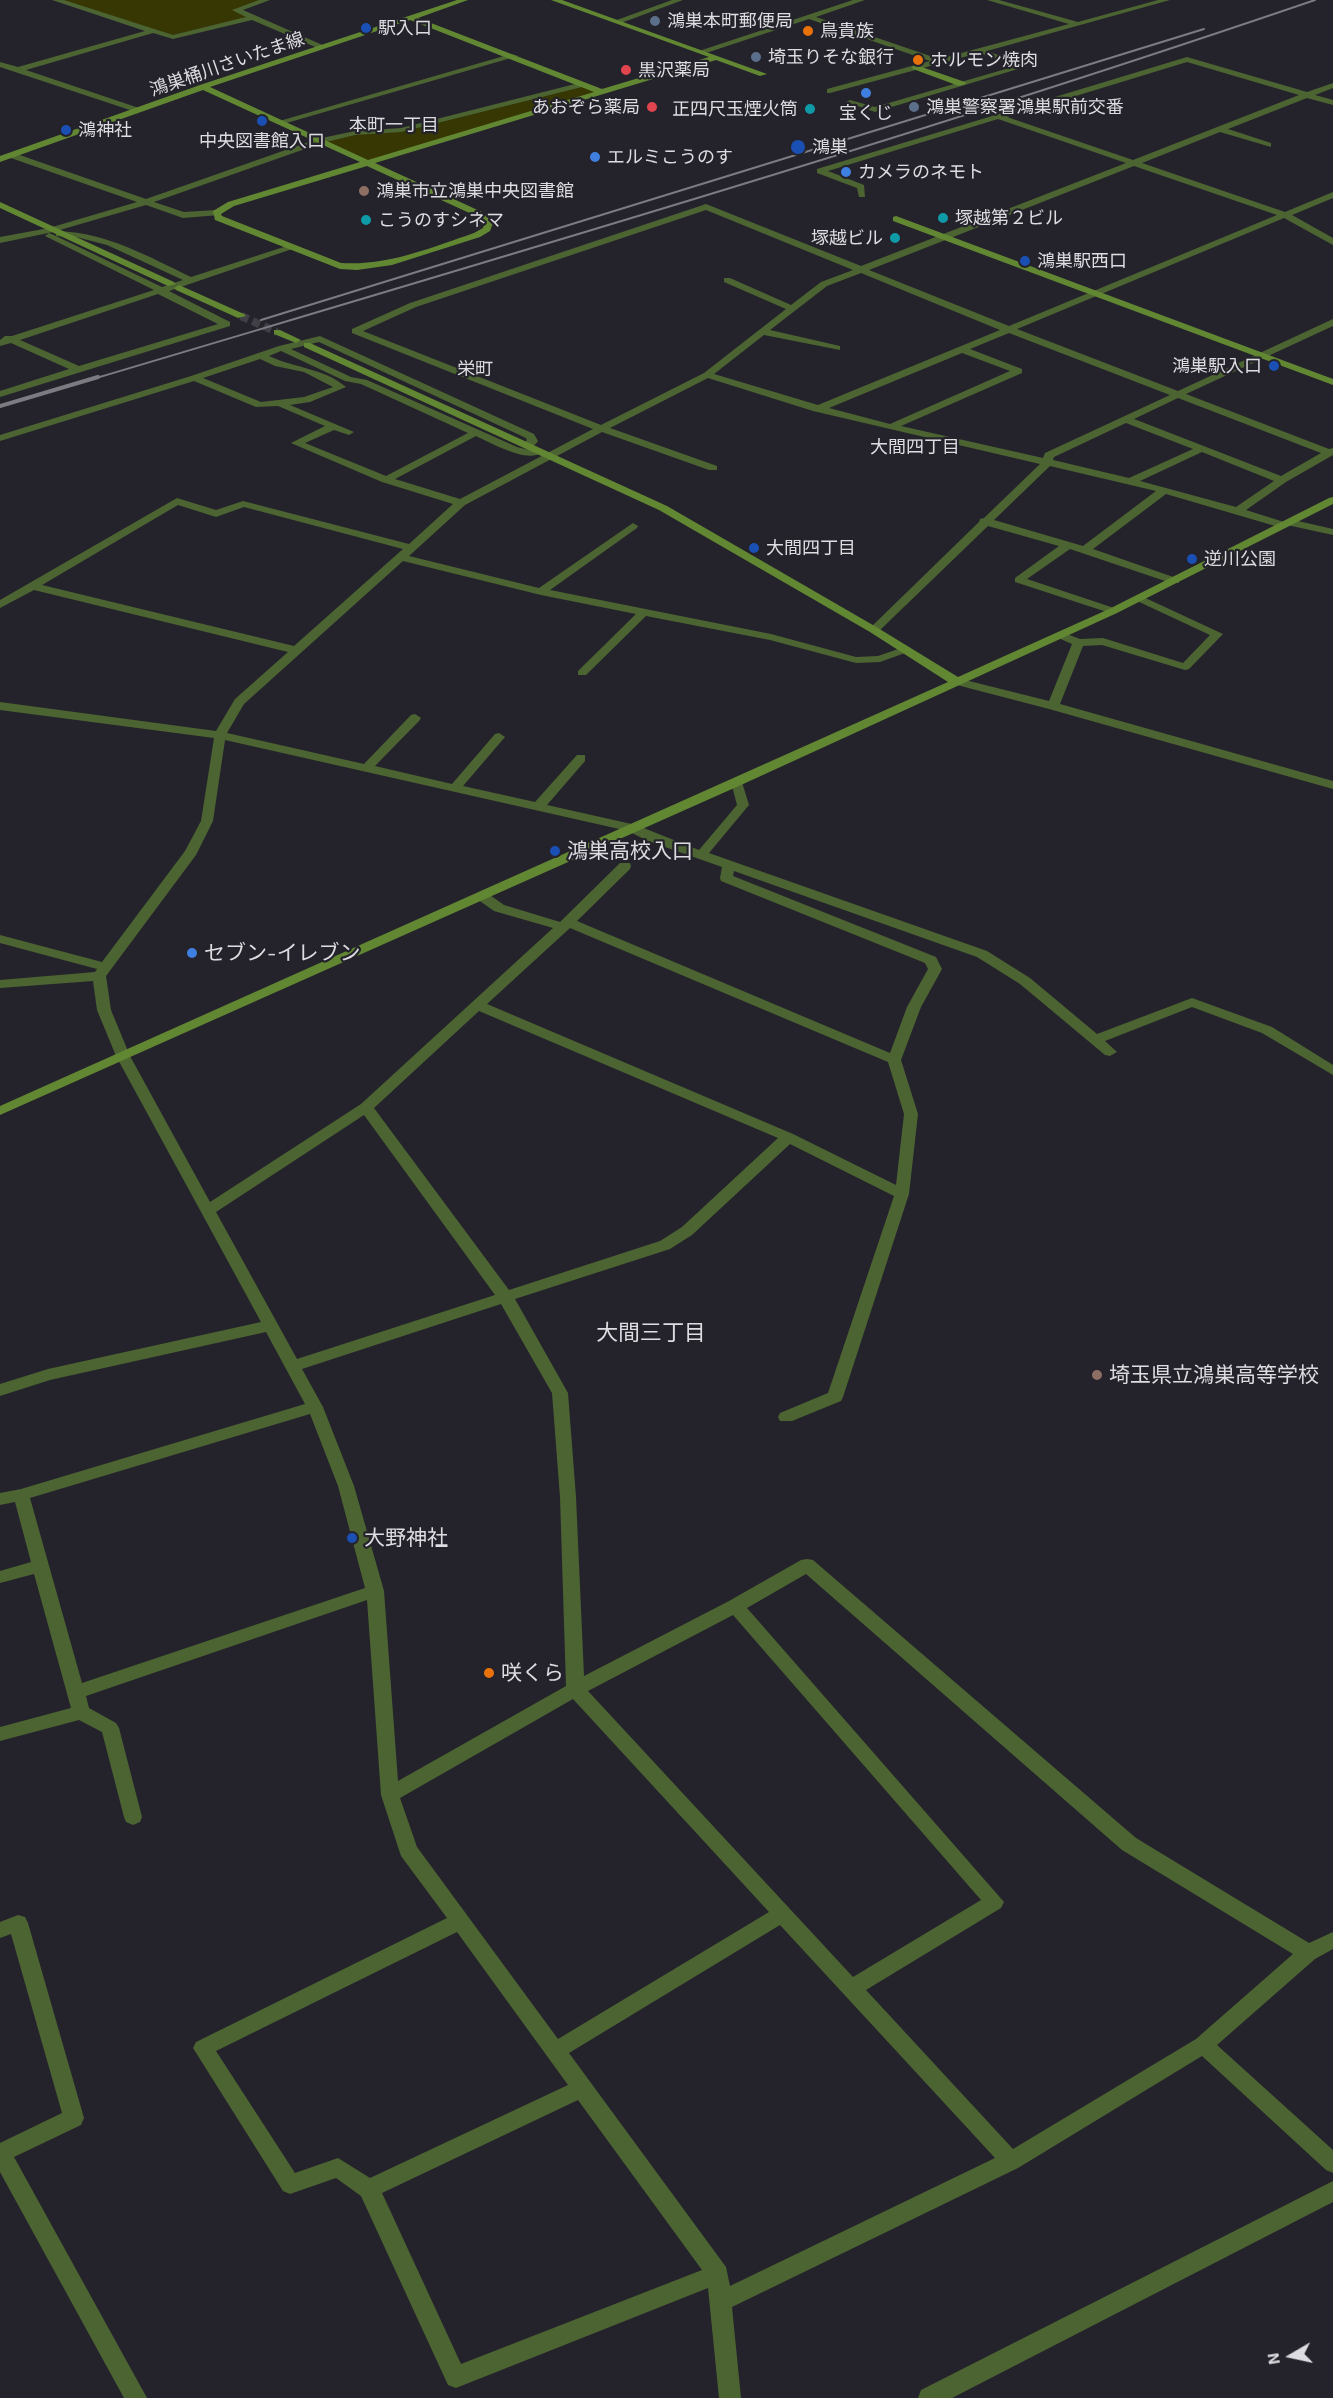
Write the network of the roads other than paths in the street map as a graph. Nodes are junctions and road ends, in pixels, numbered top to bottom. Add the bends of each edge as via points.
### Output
1 (57, 0) edge
2 (266, 0) edge
3 (465, 0) edge
4 (555, 0) edge
5 (679, 0) edge
6 (861, 0) edge
7 (991, 0) edge
8 (1166, 0) edge
9 (254, 17) junction
10 (809, 17) junction
11 (411, 18) junction
12 (618, 21) junction
13 (1076, 23) junction
14 (152, 31) junction
15 (323, 47) junction
16 (977, 50) junction
17 (700, 52) junction
18 (514, 56) junction
19 (715, 58) junction
20 (937, 61) junction
21 (1, 65) edge
22 (916, 67) junction
23 (18, 70) junction
24 (763, 74) dead end
25 (583, 84) junction
26 (962, 84) junction
27 (1333, 85) edge
28 (203, 87) junction
29 (830, 91) dead end
30 (602, 92) junction
31 (1306, 95) junction
32 (850, 102) dead end
33 (1333, 103) edge
34 (136, 110) junction
35 (997, 116) junction
36 (280, 122) junction
37 (1221, 129) junction
38 (320, 141) junction
39 (1268, 145) dead end
40 (11, 155) junction
41 (0, 159) edge
42 (1136, 163) junction
43 (368, 164) junction
44 (862, 195) dead end
45 (1333, 195) edge
46 (146, 202) junction
47 (0, 205) edge
48 (216, 213) junction
49 (1285, 215) junction
50 (896, 219) dead end
51 (55, 232) junction
52 (945, 238) junction
53 (0, 240) edge
54 (1333, 242) edge
55 (293, 247) junction
56 (862, 270) junction
57 (728, 280) dead end
58 (192, 281) junction
59 (168, 289) junction
60 (1097, 294) junction
61 (793, 309) junction
62 (241, 316) tunnel mouth
63 (1333, 322) edge
64 (1010, 330) junction
65 (277, 332) tunnel mouth
66 (764, 332) junction
67 (0, 335) edge
68 (296, 340) dead end
69 (5, 341) edge
70 (307, 345) dead end
71 (282, 348) junction
72 (837, 348) dead end
73 (961, 350) junction
74 (261, 355) junction
75 (1260, 355) junction
76 (78, 369) junction
77 (707, 375) junction
78 (194, 378) junction
79 (1333, 382) edge
80 (1180, 393) junction
81 (0, 394) edge
82 (281, 404) junction
83 (817, 409) junction
84 (1126, 419) junction
85 (334, 426) junction
86 (891, 427) junction
87 (602, 429) junction
88 (349, 432) dead end
89 (475, 433) junction
90 (0, 438) edge
91 (527, 445) junction
92 (1201, 449) junction
93 (1332, 452) edge
94 (549, 455) junction
95 (1048, 462) junction
96 (713, 468) dead end
97 (386, 480) junction
98 (1282, 480) junction
99 (1129, 482) junction
100 (1164, 490) junction
101 (1333, 500) edge
102 (461, 503) junction
103 (1239, 510) junction
104 (984, 521) junction
105 (1286, 523) junction
106 (633, 526) dead end
107 (1333, 532) edge
108 (1068, 545) junction
109 (411, 548) junction
110 (1085, 550) junction
111 (402, 557) junction
112 (1175, 581) junction
113 (33, 586) junction
114 (541, 592) junction
115 (1139, 598) junction
116 (0, 605) edge
117 (1113, 611) junction
118 (644, 612) junction
119 (874, 630) junction
120 (1060, 635) junction
121 (1078, 643) junction
122 (295, 650) junction
123 (904, 650) junction
124 (582, 673) dead end
125 (957, 682) junction
126 (0, 706) edge
127 (1053, 706) junction
128 (414, 718) dead end
129 (220, 735) junction
130 (499, 737) dead end
131 (581, 758) dead end
132 (367, 768) junction
133 (737, 782) junction
134 (1333, 785) edge
135 (456, 787) junction
136 (538, 806) junction
137 (632, 828) junction
138 (701, 855) junction
139 (729, 865) junction
140 (625, 866) dead end
141 (482, 896) junction
142 (566, 925) junction
143 (0, 939) edge
144 (102, 971) junction
145 (0, 984) edge
146 (477, 1005) junction
147 (1097, 1039) junction
148 (1110, 1052) dead end
149 (123, 1056) junction
150 (894, 1060) junction
151 (1333, 1071) edge
152 (366, 1107) junction
153 (0, 1111) edge
154 (788, 1137) junction
155 (902, 1194) junction
156 (208, 1210) junction
157 (506, 1298) junction
158 (269, 1326) junction
159 (292, 1366) junction
160 (1, 1387) edge
161 (315, 1407) junction
162 (786, 1417) dead end
163 (21, 1495) junction
164 (0, 1499) edge
165 (41, 1566) junction
166 (0, 1577) edge
167 (375, 1591) junction
168 (735, 1606) junction
169 (575, 1689) junction
170 (75, 1692) junction
171 (81, 1712) junction
172 (0, 1734) edge
173 (390, 1795) junction
174 (133, 1817) dead end
175 (783, 1914) junction
176 (460, 1921) junction
177 (0, 1930) edge
178 (1333, 1940) edge
179 (1308, 1953) junction
180 (852, 1988) junction
181 (1203, 2045) junction
182 (555, 2051) junction
183 (582, 2088) junction
184 (0, 2153) edge
185 (1011, 2161) junction
186 (1333, 2163) edge
187 (369, 2189) junction
188 (1333, 2191) edge
189 (718, 2274) junction
190 (721, 2301) junction
191 (136, 2398) edge
192 (730, 2398) edge
193 (929, 2398) edge

1 - 14 street
2 - 9 street via 236,10
3 - 11 street, 鴻巣桶川さいたま線
4 - 12 street
5 - 12 street
6 - 10 street
7 - 13 street
8 - 13 street
9 - 14 street via 179,37
9 - 15 street
10 - 17 street
10 - 20 street
11 - 15 street, 鴻巣桶川さいたま線
11 - 18 street
12 - 17 street
13 - 16 street
14 - 23 street
15 - 28 street, 鴻巣桶川さいたま線
16 - 20 street
16 - 26 street via 1024,66
17 - 19 street
18 - 25 street
18 - 36 street
19 - 24 street
19 - 30 street
20 - 22 street
21 - 23 street
22 - 26 street
22 - 29 street
23 - 34 street
25 - 30 street
25 - 38 street via 402,129
26 - 32 street via 875,110
27 - 31 street
28 - 34 street, 鴻巣桶川さいたま線
28 - 36 street
30 - 43 street
31 - 33 street
31 - 35 street via 1187,59
31 - 37 street
34 - 40 street, 鴻巣桶川さいたま線
35 - 42 street
35 - 44 street via 820,171 861,187
36 - 38 street
37 - 39 street
37 - 42 street
38 - 43 street
38 - 46 street
40 - 41 street, 鴻巣桶川さいたま線
40 - 46 street
42 - 49 street
42 - 52 street
43 - 48 street via 231,204
43 - 55 street via 479,214 488,220 489,226 483,233 370,267 340,266
45 - 49 street
46 - 48 street via 183,215
46 - 51 street
47 - 51 street
48 - 55 street via 218,218
49 - 54 street
49 - 60 street
50 - 52 street
51 - 53 street
51 - 58 street via 83,234 112,244
51 - 59 street via 48,237
52 - 56 street
52 - 60 street
55 - 58 street
56 - 61 street via 824,284
56 - 64 street
56 - 87 street via 706,207 413,305 355,331
57 - 61 street
58 - 59 street
59 - 62 street
59 - 69 street
59 - 76 street via 227,324
60 - 64 street
60 - 75 street
61 - 66 street
63 - 75 street
64 - 73 street
64 - 80 street
65 - 68 street
66 - 72 street
66 - 77 street
67 - 69 street
69 - 76 street
70 - 91 street
71 - 74 street
71 - 89 street
71 - 91 street via 320,339 530,436 533,441
73 - 83 street
73 - 86 street via 1019,371
74 - 78 street
74 - 82 street via 278,364 307,370 341,387
75 - 79 street
75 - 80 street
76 - 81 street
77 - 83 street
77 - 87 street
78 - 82 street via 260,405
78 - 90 street
80 - 84 street
80 - 93 street
82 - 85 street
83 - 86 street
84 - 92 street
84 - 95 street via 1049,455
85 - 88 street
85 - 97 street via 296,443
86 - 95 street
87 - 94 street
87 - 96 street
89 - 94 street via 515,450
89 - 97 street
91 - 94 street
92 - 98 street
92 - 99 street
93 - 98 street
94 - 102 street
94 - 119 street via 663,508
95 - 99 street
95 - 104 street
97 - 102 street
98 - 103 street
99 - 100 street
100 - 103 street
100 - 110 street
101 - 105 street
102 - 109 street
103 - 105 street
104 - 108 street
104 - 119 street
105 - 107 street
105 - 112 street
106 - 114 street
108 - 110 street
108 - 117 street via 1019,580
109 - 111 street
109 - 113 street via 243,504 216,514 177,501
110 - 112 street
111 - 114 street
111 - 122 street
112 - 115 street
113 - 116 street
113 - 122 street
114 - 118 street
115 - 117 street
115 - 121 street via 1216,634 1185,667 1103,641
117 - 120 street
118 - 123 street via 771,637 856,660 880,659
118 - 124 street
119 - 123 street
120 - 121 street
120 - 125 street
121 - 127 street
122 - 129 street via 239,702
123 - 125 street
125 - 127 street
125 - 133 street
126 - 129 street
127 - 134 street
128 - 132 street
129 - 132 street
129 - 144 street via 207,820 191,852
130 - 135 street
131 - 136 street
132 - 135 street
133 - 137 street
133 - 138 street via 743,805
135 - 136 street
136 - 137 street
137 - 138 street
137 - 141 street
138 - 139 street
139 - 147 street via 982,954 1025,981
139 - 150 street via 726,878 931,960 934,969 914,1007
140 - 142 street
141 - 142 street via 500,908
141 - 149 street
142 - 146 street
142 - 150 street
143 - 144 street
144 - 145 street
144 - 149 street via 104,1010
146 - 152 street
146 - 154 street
147 - 148 street
147 - 151 street via 1192,1002 1267,1030
149 - 153 street
149 - 156 street
150 - 155 street via 911,1114
152 - 156 street
152 - 157 street
154 - 155 street
154 - 157 street via 687,1231 665,1245
155 - 162 street via 835,1397
156 - 158 street
157 - 159 street
157 - 169 street via 560,1393
158 - 159 street
158 - 160 street
159 - 161 street
161 - 163 street
161 - 167 street via 346,1486
163 - 164 street
163 - 165 street
165 - 166 street
165 - 170 street
167 - 170 street
167 - 173 street
168 - 169 street
168 - 179 street via 807,1565 1129,1844
168 - 180 street via 994,1902
169 - 173 street
169 - 175 street
170 - 171 street
171 - 172 street
171 - 174 street via 110,1728
173 - 176 street via 408,1850
175 - 180 street
175 - 182 street
176 - 182 street
176 - 187 street via 203,2048 290,2184 338,2168
177 - 184 street via 18,1923 75,2118
178 - 179 street
179 - 181 street
180 - 185 street
181 - 185 street
181 - 186 street
182 - 183 street
183 - 187 street
183 - 189 street
184 - 191 street
185 - 190 street
187 - 189 street via 456,2377
188 - 193 street
189 - 190 street
190 - 192 street

